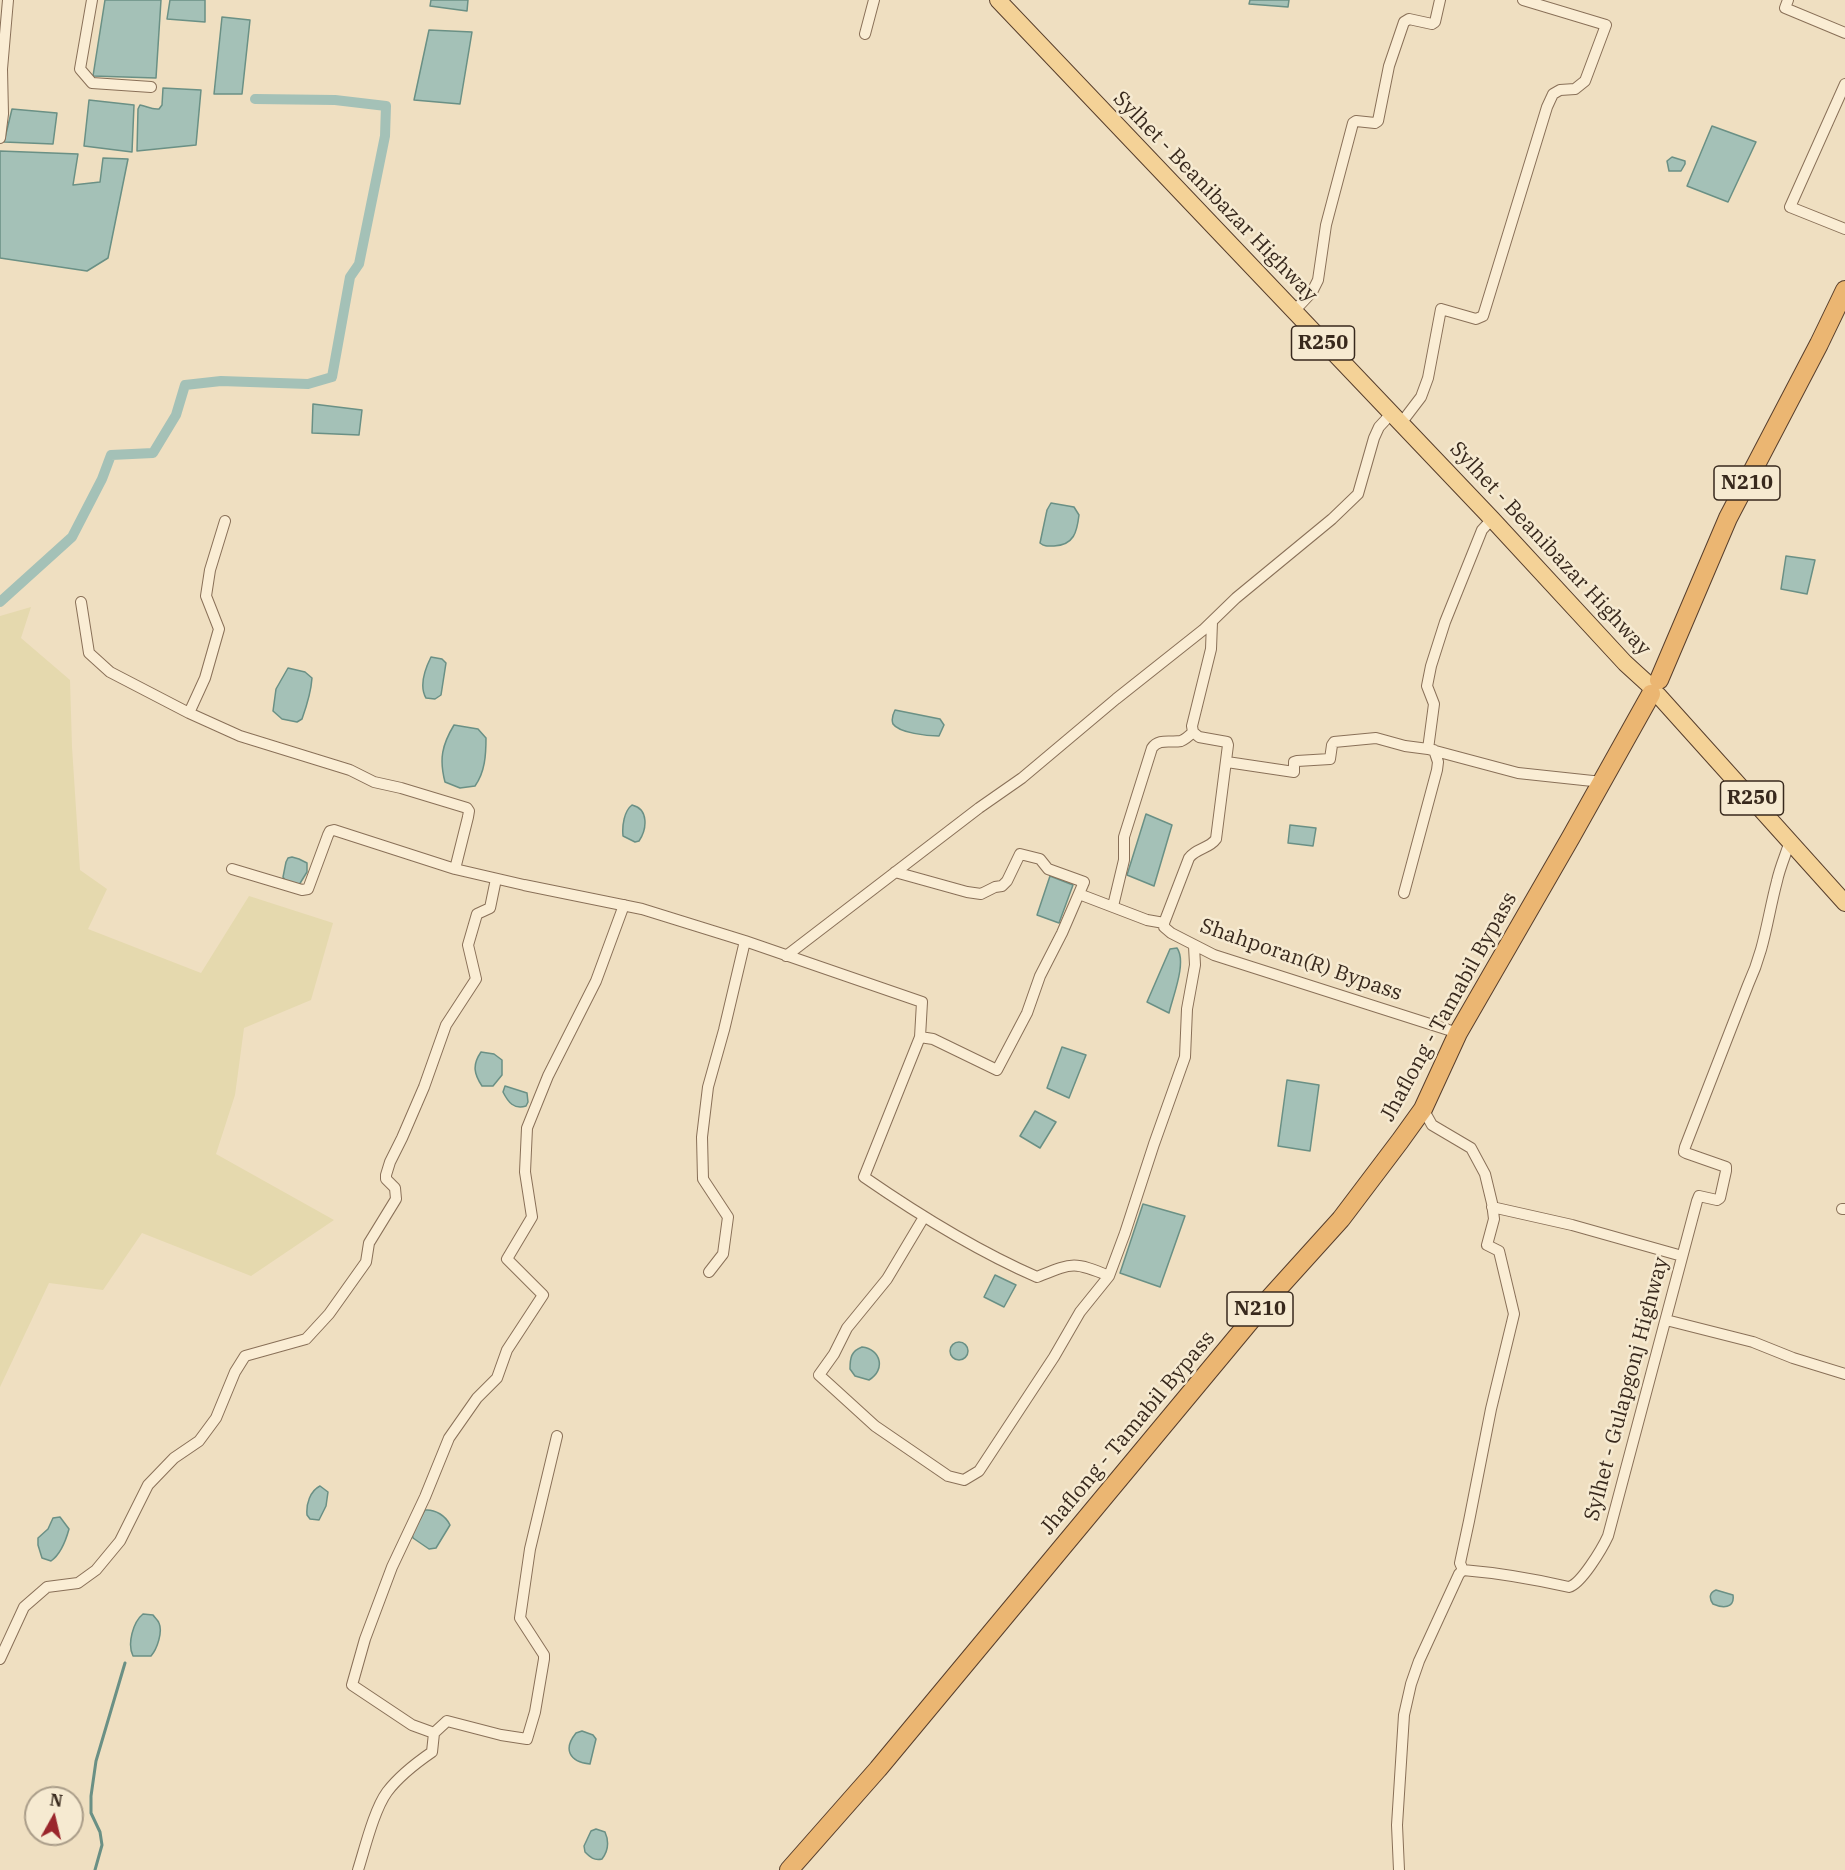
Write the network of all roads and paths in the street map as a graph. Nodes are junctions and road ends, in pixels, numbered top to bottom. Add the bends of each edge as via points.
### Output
1 (8, 0) edge
2 (92, 0) edge
3 (874, 0) edge
4 (998, 0) edge
5 (1008, 0) edge
6 (1440, 0) edge
7 (1522, 0) edge
8 (1788, 0) edge
9 (1845, 33) edge
10 (865, 34) dead end
11 (1845, 84) edge
12 (151, 87) dead end
13 (0, 138) edge
14 (1845, 229) edge
15 (1845, 290) edge
16 (1298, 307) junction
17 (1398, 416) junction
18 (1492, 519) junction
19 (225, 520) dead end
20 (81, 602) dead end
21 (1212, 621) junction
22 (1655, 686) junction
23 (189, 713) junction
24 (1193, 732) junction
25 (1431, 749) junction
26 (1227, 762) junction
27 (1602, 782) junction
28 (1790, 841) junction
29 (232, 869) dead end
30 (455, 869) junction
31 (895, 872) junction
32 (496, 879) junction
33 (1404, 893) dead end
34 (1079, 894) junction
35 (1845, 894) edge
36 (1845, 903) edge
37 (624, 905) junction
38 (1113, 906) junction
39 (1164, 922) junction
40 (745, 941) junction
41 (1194, 946) junction
42 (786, 956) junction
43 (1458, 1033) junction
44 (920, 1037) junction
45 (1423, 1109) junction
46 (1492, 1207) junction
47 (924, 1217) junction
48 (1682, 1256) junction
49 (710, 1272) dead end
50 (1108, 1276) junction
51 (1666, 1320) junction
52 (1845, 1374) edge
53 (556, 1436) dead end
54 (1463, 1570) junction
55 (0, 1659) edge
56 (434, 1733) junction
57 (358, 1870) edge
58 (789, 1870) edge
59 (1399, 1870) edge

1 - 13 street
2 - 12 street via 80,69 92,82
3 - 10 street
4 - 17 main road, Sylhet - Beanibazar Highway / R250
5 - 16 main road, Sylhet - Beanibazar Highway / R250
6 - 16 street via 1432,24 1404,22 1389,66 1378,122 1353,123 1326,225 1318,280
7 - 17 street via 1606,25 1585,81 1575,89 1553,94 1547,107 1483,316 1476,319 1441,309 1421,397
8 - 9 street via 1785,8
11 - 14 street via 1790,207
15 - 22 highway, Jhaflong - Tamabil Bypass / N210 via 1728,518
16 - 17 main road, Sylhet - Beanibazar Highway / R250
17 - 18 main road, Sylhet - Beanibazar Highway / R250
17 - 21 street via 1379,427 1358,494
17 - 22 main road, Sylhet - Beanibazar Highway / R250
18 - 22 main road, Sylhet - Beanibazar Highway / R250 via 1625,663
18 - 25 street via 1482,530 1431,666 1427,687 1434,704
19 - 23 street via 206,597 219,630 205,678
20 - 23 street via 89,653 110,672
21 - 24 street via 1211,649
21 - 31 street via 1022,778
22 - 27 highway, Jhaflong - Tamabil Bypass / N210
22 - 28 main road, R250
22 - 35 main road, R250
23 - 30 street via 240,736 350,770 374,782 463,806 469,811
24 - 26 street via 1199,737 1227,742
24 - 38 street via 1185,739 1159,742 1152,747 1124,837 1124,860
25 - 26 street via 1363,738 1334,742 1330,759 1294,762 1294,772
25 - 27 street via 1518,773
25 - 33 street via 1438,762 1437,770
26 - 39 street via 1216,838 1212,845 1188,858
27 - 43 highway, Jhaflong - Tamabil Bypass / N210
28 - 36 main road, R250
28 - 48 street, Sylhet - Gulapgonj Highway via 1759,962 1685,1148 1684,1152 1726,1170 1720,1198 1699,1196
29 - 30 street via 308,889 328,835 334,830
30 - 32 street
31 - 34 street via 981,894 1007,881 1020,854 1040,859 1048,869 1084,882
31 - 42 street
32 - 37 street
32 - 55 street via 490,908 477,914 468,945 476,979 446,1025 424,1088 390,1161 386,1179 394,1188 396,1199 369,1244 366,1262 306,1339 245,1356 216,1418 199,1441 174,1458 148,1485 120,1541 96,1570 78,1583 47,1587 24,1607
34 - 38 street
34 - 44 street via 1027,1013 997,1070 933,1039
37 - 40 street
37 - 56 street via 596,981 548,1076 527,1128 525,1172 532,1217 507,1259 543,1295 507,1350 497,1378 477,1398 449,1438 392,1567 352,1685 412,1725
38 - 39 street via 1147,920
39 - 41 street, Shahporan(R) Bypass via 1171,933
40 - 42 street
40 - 49 street via 708,1087 702,1137 703,1179 728,1217 723,1254
41 - 43 street, Shahporan(R) Bypass
41 - 50 street via 1185,1057
42 - 44 street via 922,1002
43 - 45 highway, Jhaflong - Tamabil Bypass / N210
44 - 47 street via 864,1177
45 - 46 street via 1432,1125 1471,1148 1485,1173
45 - 58 highway, Jhaflong - Tamabil Bypass / N210 via 1341,1219 1266,1302 878,1769
46 - 48 street
46 - 54 street via 1494,1219 1487,1245 1499,1251 1514,1314 1460,1563
47 - 50 street via 1036,1277 1065,1266 1082,1265
47 - 50 street via 887,1279 847,1328 819,1376 875,1426 948,1476 964,1480 979,1471 1080,1312
48 - 51 street, Sylhet - Gulapgonj Highway
51 - 52 street via 1753,1342
51 - 54 street, Sylhet - Gulapgonj Highway via 1608,1536 1585,1572 1569,1587
53 - 56 street via 530,1548 520,1618 544,1655 527,1739 447,1720
54 - 59 street via 1419,1661 1404,1715 1397,1825
56 - 57 street via 432,1752 387,1792

